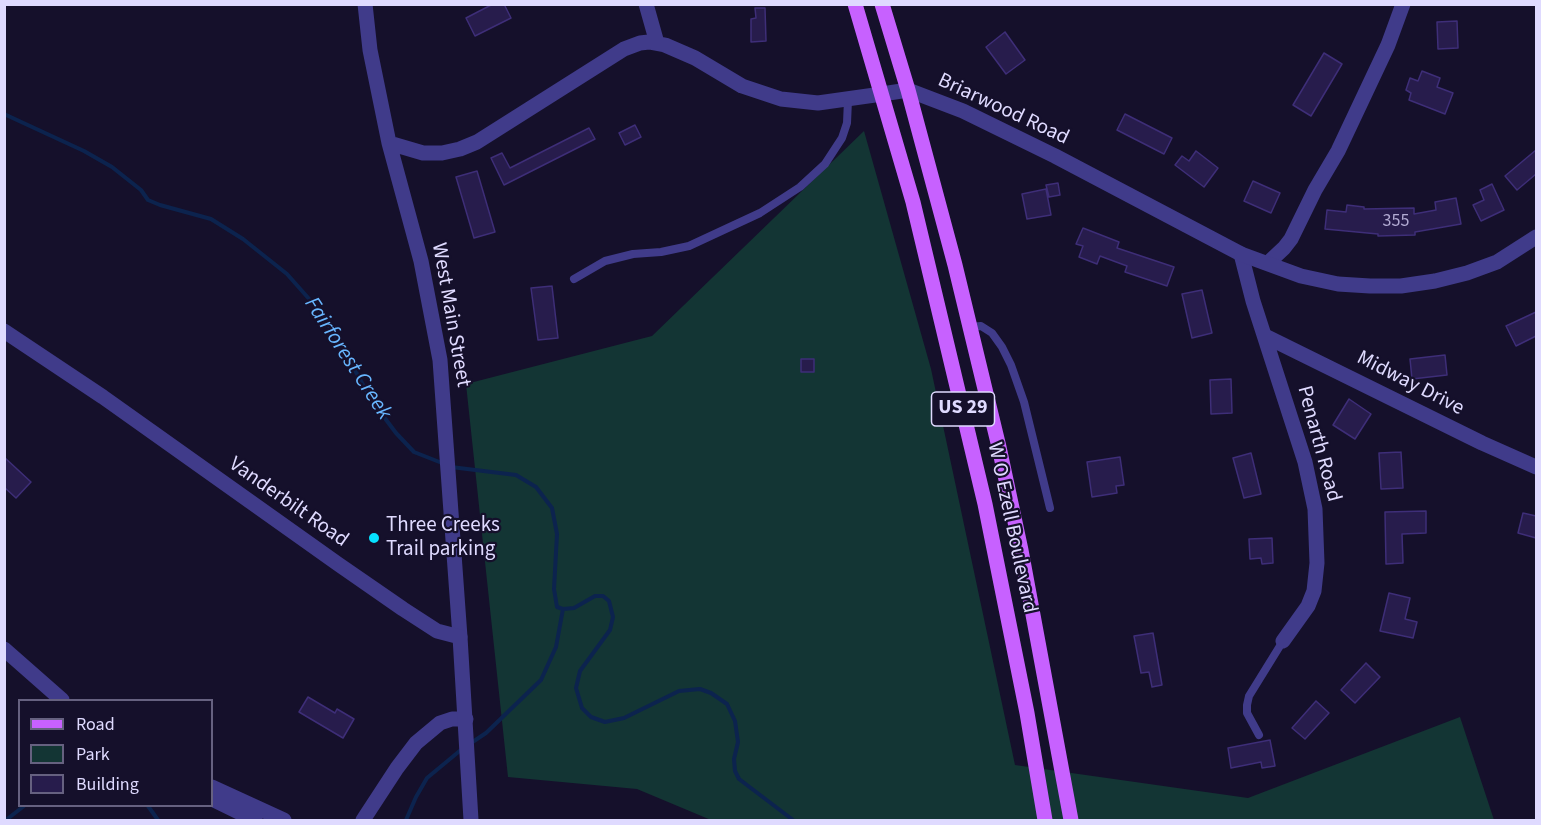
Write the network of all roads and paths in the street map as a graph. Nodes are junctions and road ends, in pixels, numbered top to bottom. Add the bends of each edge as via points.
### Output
1 (365, 4) edge
2 (646, 4) edge
3 (855, 4) edge
4 (882, 4) edge
5 (1403, 4) edge
6 (657, 43) junction
7 (908, 90) junction
8 (882, 94) junction
9 (848, 100) junction
10 (389, 144) junction
11 (1536, 237) edge
12 (1241, 254) junction
13 (1268, 263) junction
14 (574, 279) dead end
15 (968, 324) junction
16 (945, 330) junction
17 (4, 331) edge
18 (1265, 336) junction
19 (1536, 467) edge
20 (1050, 508) dead end
21 (460, 637) junction
22 (1283, 641) joint
23 (4, 649) edge
24 (61, 699) edge
25 (466, 720) junction
26 (1259, 735) dead end
27 (213, 788) edge
28 (213, 799) edge
29 (255, 820) edge
30 (284, 820) edge
31 (363, 820) edge
32 (471, 820) edge
33 (1045, 820) edge
34 (1071, 820) edge

1 - 10 street, West Main Street
2 - 6 street
3 - 8 main road, W O Ezell Boulevard / US 29
4 - 7 main road, W O Ezell Boulevard / US 29
5 - 13 street via 1338,151 1291,239
6 - 9 street, Briarwood Road via 761,93 799,102
6 - 10 street via 640,43 624,50 460,149 423,153
7 - 8 street, Briarwood Road
7 - 12 street, Briarwood Road via 963,111 1045,151
7 - 15 main road, W O Ezell Boulevard / US 29
8 - 9 street, Briarwood Road
8 - 16 main road, W O Ezell Boulevard / US 29
9 - 14 lane via 842,138 825,164 800,187 760,213 689,246 605,261
10 - 21 street, West Main Street via 429,294 440,360
11 - 13 street, Briarwood Road via 1497,262 1467,273 1401,286 1338,284
12 - 13 street, Briarwood Road
12 - 18 street, Penarth Road
15 - 16 main road
15 - 20 lane via 985,327 998,340 1011,365
15 - 34 main road, W O Ezell Boulevard / US 29 via 1021,550
16 - 33 main road, W O Ezell Boulevard / US 29 via 1002,583
17 - 21 street, Vanderbilt Road via 403,609 437,631
18 - 19 street, Midway Drive
18 - 22 street, Penarth Road via 1305,462 1318,532 1314,591
21 - 25 street
22 - 26 lane via 1247,705
23 - 24 street
25 - 31 street via 440,723 416,743
25 - 32 street
27 - 30 street
28 - 29 street

